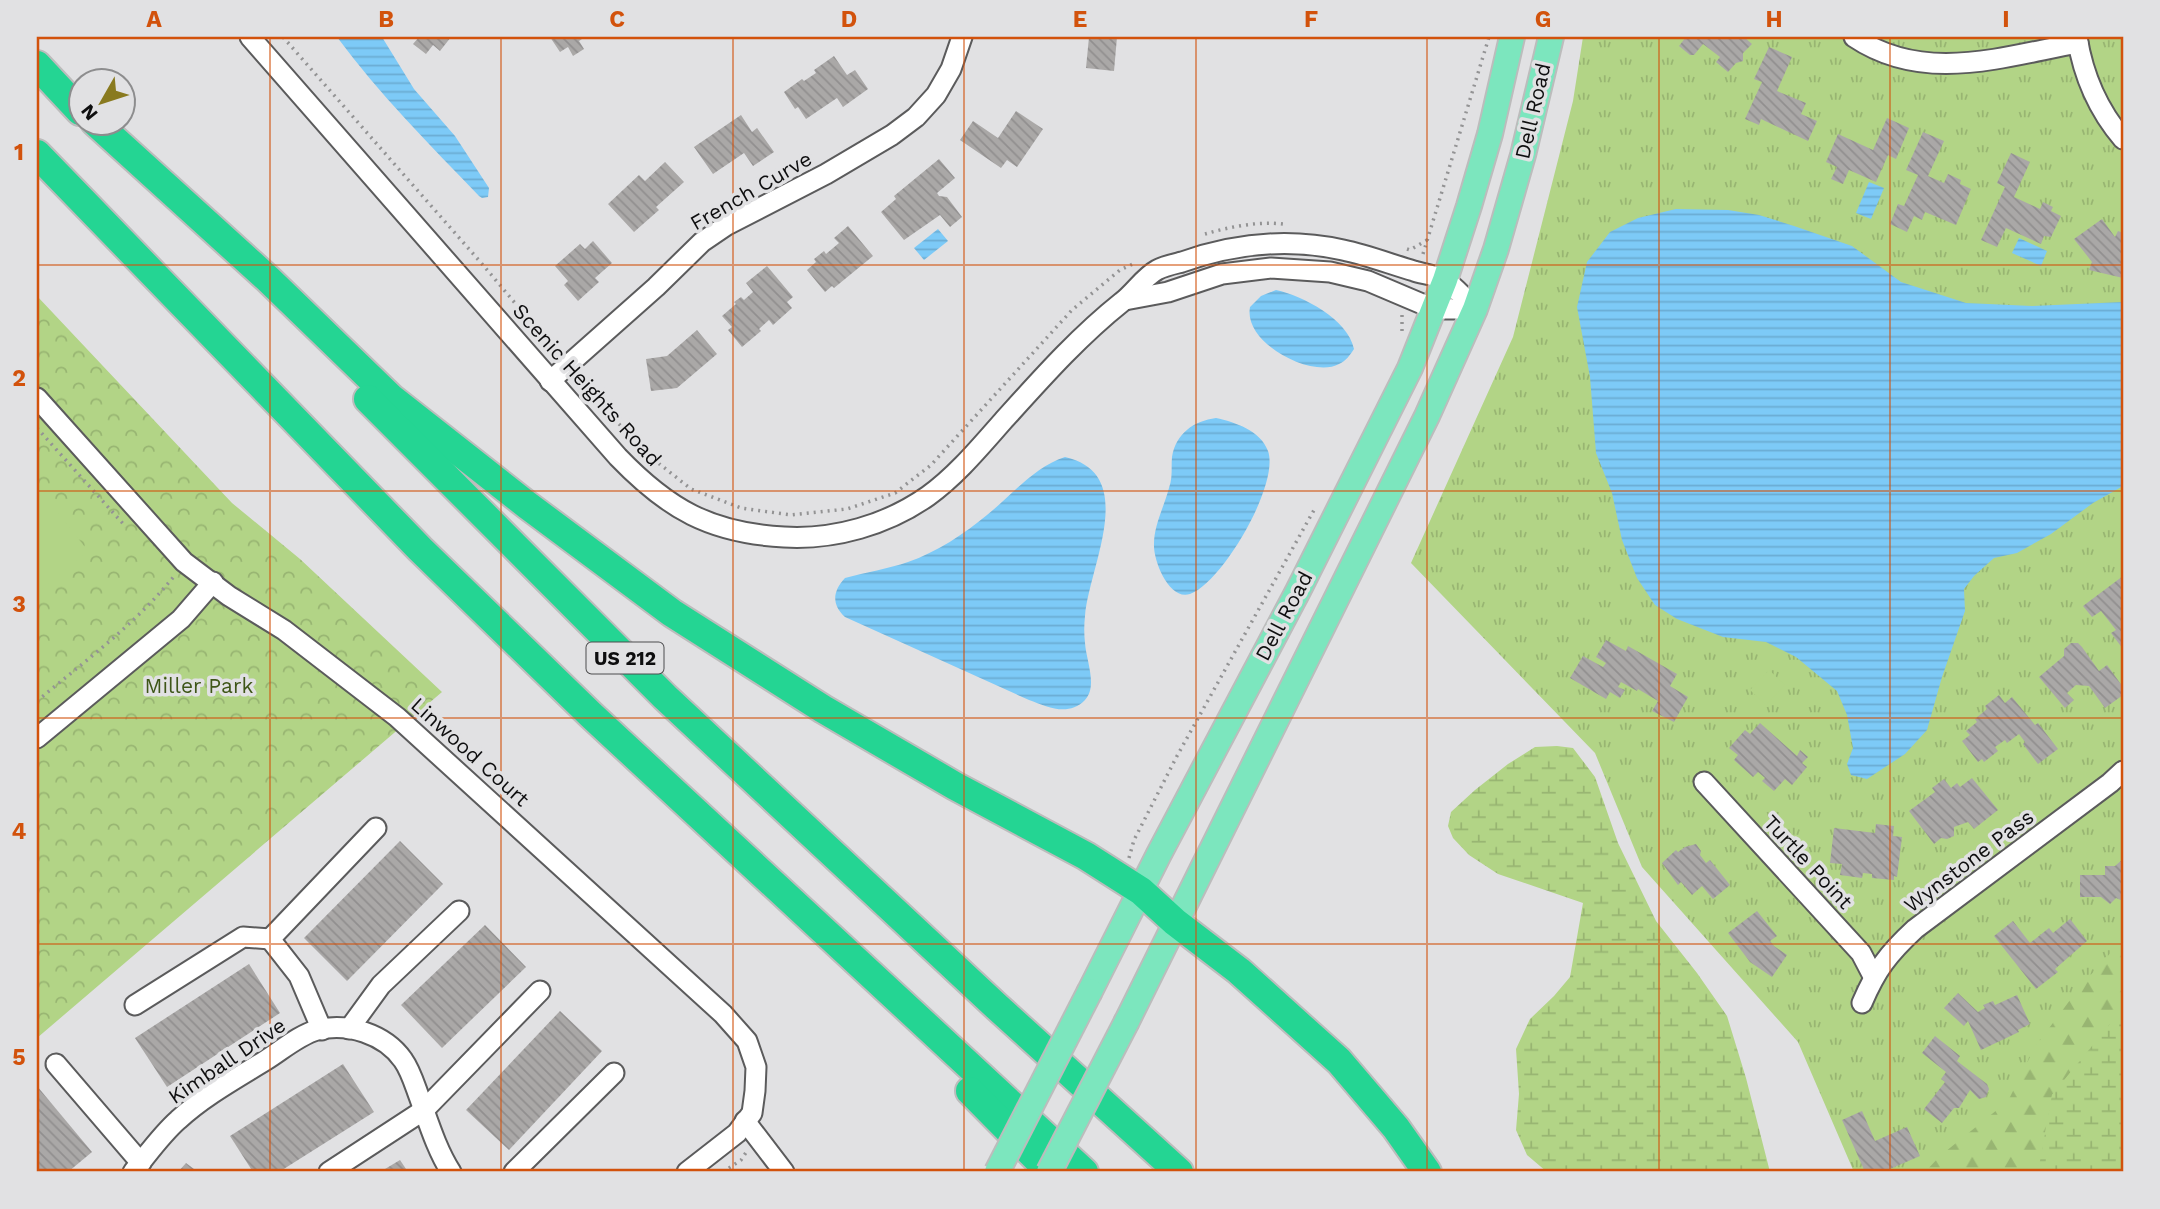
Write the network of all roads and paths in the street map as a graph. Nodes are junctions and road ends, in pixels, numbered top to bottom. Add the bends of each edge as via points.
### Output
1 (250, 37) edge
2 (283, 37) edge
3 (961, 37) edge
4 (1489, 37) edge
5 (1512, 37) edge
6 (1551, 37) edge
7 (1854, 37) edge
8 (2077, 40) edge
9 (37, 65) edge
10 (66, 96) edge
11 (108, 136) edge
12 (110, 136) edge
13 (2123, 139) edge
14 (37, 154) edge
15 (1292, 226) dead end
16 (1199, 236) dead end
17 (1429, 239) junction
18 (1397, 247) dead end
19 (1142, 260) dead end
20 (1417, 272) junction
21 (1445, 280) junction
22 (1408, 298) junction
23 (1125, 300) junction
24 (1434, 309) junction
25 (1475, 309) junction
26 (1402, 341) dead end
27 (568, 366) junction
28 (550, 381) junction
29 (37, 398) edge
30 (1317, 505) dead end
31 (184, 562) junction
32 (213, 582) junction
33 (37, 701) edge
34 (591, 715) junction
35 (37, 738) edge
36 (2123, 772) edge
37 (1704, 782) dead end
38 (376, 828) dead end
39 (1132, 885) junction
40 (459, 911) dead end
41 (1175, 922) junction
42 (270, 939) junction
43 (1873, 976) junction
44 (540, 991) dead end
45 (1862, 1003) dead end
46 (135, 1005) dead end
47 (349, 1029) junction
48 (322, 1030) junction
49 (56, 1064) dead end
50 (614, 1073) dead end
51 (424, 1110) junction
52 (745, 1122) junction
53 (137, 1168) edge
54 (330, 1172) edge
55 (451, 1172) edge
56 (514, 1172) edge
57 (687, 1172) edge
58 (784, 1172) edge
59 (997, 1172) edge
60 (1049, 1172) edge
61 (1084, 1172) edge
62 (1179, 1172) edge
63 (1427, 1172) edge

1 - 28 street, Scenic Heights Road
2 - 27 path
3 - 27 street, French Curve via 951,69 916,117 826,174 702,242
4 - 17 path
5 - 21 main road, Dell Road via 1482,164
6 - 25 main road, Dell Road via 1523,155
7 - 8 street via 1901,60 1935,65
8 - 13 street via 2095,98
9 - 10 highway
11 - 62 highway, US 212 via 665,698
12 - 39 highway via 391,398 672,613 823,709
14 - 34 highway, US 212 via 420,548
15 - 16 path via 1261,224
17 - 18 path via 1410,250
17 - 20 path
19 - 27 path via 1120,270 1072,310 931,465 895,492 847,509 791,515 741,508 691,489 657,462
20 - 21 street, Scenic Heights Road
20 - 23 street, Scenic Heights Road via 1326,246 1257,245 1210,252 1155,271
21 - 24 main road, Dell Road
21 - 25 street, Scenic Heights Road
22 - 23 street, Scenic Heights Road via 1330,271 1272,268 1222,274
22 - 24 street, Scenic Heights Road
22 - 26 path via 1402,314
23 - 28 street, Scenic Heights Road via 1100,319 928,496 890,517 834,535 759,536 687,513 637,477
24 - 25 street, Scenic Heights Road
24 - 39 main road, Dell Road via 1410,368 1304,579
25 - 41 main road, Dell Road via 1427,416
27 - 28 street, French Curve
29 - 31 street, Linwood Court
30 - 39 path via 1134,840
31 - 32 street, Linwood Court
31 - 33 path via 155,599
32 - 35 street via 181,619
32 - 52 street, Linwood Court via 397,717 723,1014 747,1041 756,1067 752,1113
34 - 60 highway via 709,847 967,1087
34 - 61 highway, US 212
36 - 43 street, Wynstone Pass via 1915,929
37 - 43 street, Turtle Point via 1861,953
38 - 42 street
39 - 41 highway
39 - 59 main road, Dell Road, bridge via 1090,991
40 - 47 street via 382,985
41 - 60 main road, Dell Road, bridge
41 - 63 highway via 1239,971 1339,1061
42 - 46 street via 243,937
42 - 48 street via 299,976
43 - 45 street, Wynstone Pass
44 - 51 street
47 - 48 street, Kimball Drive
47 - 51 street, Kimball Drive via 386,1043 403,1060
48 - 53 street, Kimball Drive via 295,1041 199,1103
49 - 53 street
50 - 56 street
51 - 54 street
51 - 55 street, Kimball Drive
52 - 57 street, Linwood Court
52 - 58 street

